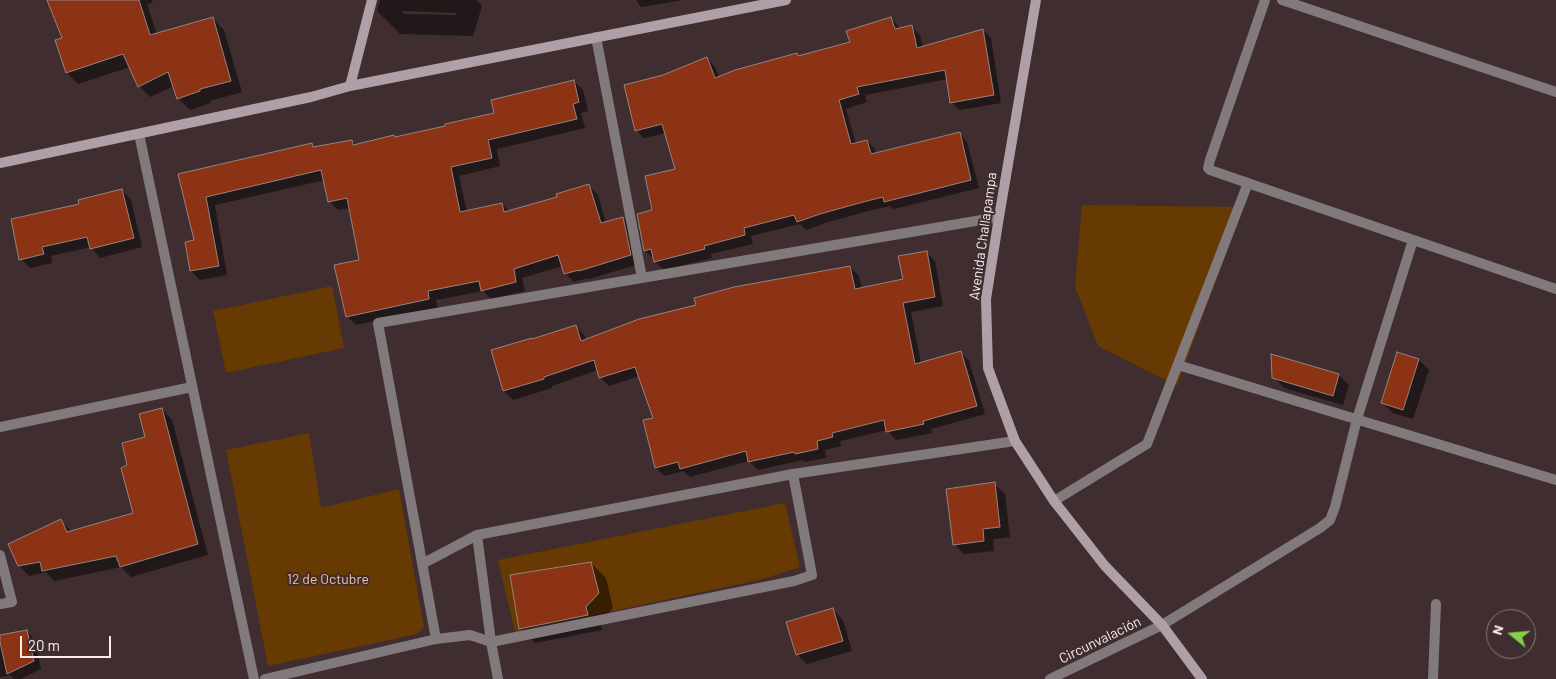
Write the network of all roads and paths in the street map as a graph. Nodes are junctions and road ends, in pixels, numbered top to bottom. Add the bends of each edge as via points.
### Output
1 (372, 0) edge
2 (786, 0) edge
3 (1036, 0) edge
4 (1265, 0) edge
5 (1282, 0) edge
6 (752, 4) edge
7 (596, 37) junction
8 (350, 86) junction
9 (1556, 92) edge
10 (139, 134) junction
11 (0, 163) edge
12 (1248, 183) junction
13 (999, 217) junction
14 (1412, 240) junction
15 (642, 278) junction
16 (1556, 289) edge
17 (1178, 365) junction
18 (192, 387) junction
19 (1357, 419) junction
20 (0, 427) edge
21 (1015, 441) junction
22 (793, 474) junction
23 (1556, 480) edge
24 (1054, 501) junction
25 (477, 535) junction
26 (0, 555) edge
27 (422, 564) junction
28 (0, 604) edge
29 (1436, 604) dead end
30 (1162, 625) junction
31 (436, 639) junction
32 (491, 642) junction
33 (254, 679) edge
34 (265, 679) edge
35 (498, 679) edge
36 (1050, 679) edge
37 (1202, 679) edge
38 (1434, 679) edge

1 - 8 street
2 - 6 street
3 - 13 street, Avenida Challapampa
4 - 12 street via 1208,164 1213,171
5 - 9 street
6 - 7 street
7 - 8 street
7 - 15 street
8 - 10 street
10 - 11 street
10 - 18 street
12 - 14 street
12 - 17 street
13 - 15 street
13 - 21 street, Avenida Challapampa via 986,300 988,368
14 - 16 street
14 - 19 street, Circunvalación
15 - 27 street via 378,323
17 - 19 street
17 - 24 street via 1147,444
18 - 20 street
18 - 33 street
19 - 23 street
19 - 30 street, Circunvalación via 1330,520
21 - 22 street
21 - 24 street, Avenida Challapampa
22 - 25 street
22 - 32 street via 812,575 794,582
24 - 30 street, Avenida Challapampa via 1106,566
25 - 27 street
25 - 32 street
26 - 28 street via 12,602
27 - 31 street
29 - 38 street
30 - 36 street, Circunvalación
30 - 37 street, Avenida Challapampa
31 - 32 street via 470,634
31 - 34 street
32 - 35 street

